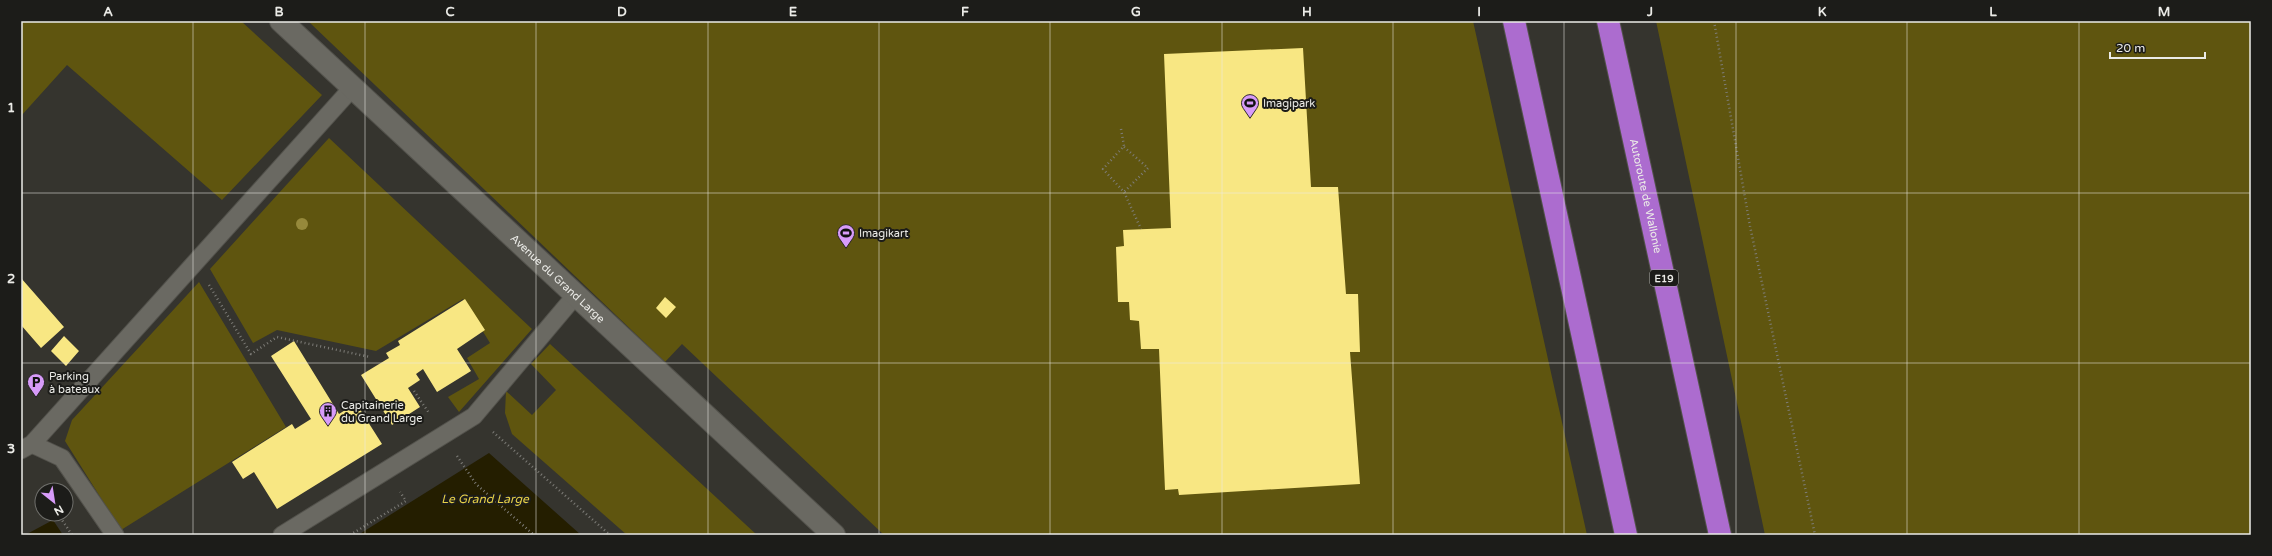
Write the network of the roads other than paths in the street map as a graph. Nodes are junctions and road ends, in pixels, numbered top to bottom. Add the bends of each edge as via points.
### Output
1 (281, 21) edge
2 (1514, 21) edge
3 (1608, 21) edge
4 (352, 87) junction
5 (575, 296) junction
6 (26, 447) edge
7 (115, 535) edge
8 (282, 535) edge
9 (834, 535) edge
10 (1626, 535) edge
11 (1720, 535) edge

1 - 4 street, Avenue du Grand Large
2 - 10 highway
3 - 11 highway, Autoroute de Wallonie / E19
4 - 5 street, Avenue du Grand Large
4 - 6 lane
5 - 8 lane via 474,416
5 - 9 street, Avenue du Grand Large
6 - 7 lane via 62,458

